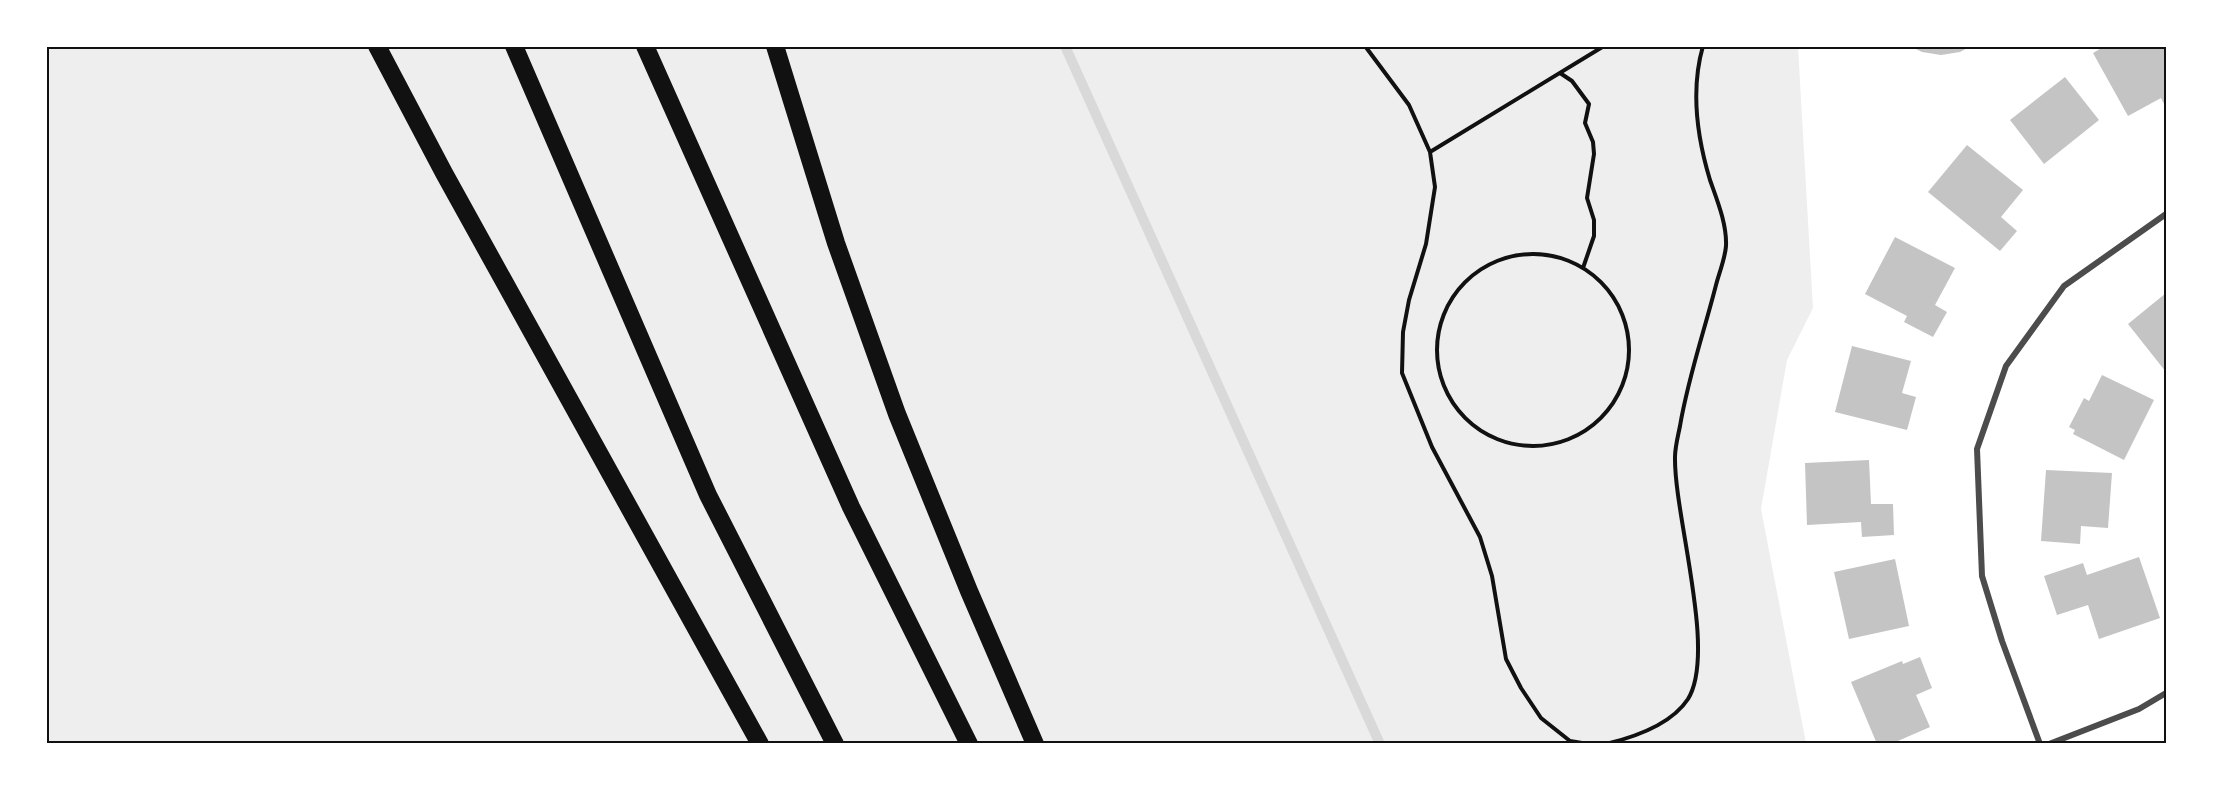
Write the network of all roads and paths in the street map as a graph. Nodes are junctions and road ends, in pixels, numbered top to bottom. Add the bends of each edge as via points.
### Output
1 (377, 46) edge
2 (514, 46) edge
3 (645, 46) edge
4 (775, 46) edge
5 (1365, 46) edge
6 (1604, 46) edge
7 (1703, 46) edge
8 (1560, 73) junction
9 (1430, 152) junction
10 (2166, 214) edge
11 (1583, 268) junction
12 (2166, 693) edge
13 (760, 744) edge
14 (835, 744) edge
15 (969, 744) edge
16 (1035, 744) edge
17 (1588, 744) edge
18 (1606, 744) edge
19 (2040, 744) edge
20 (2049, 744) edge

1 - 13 highway
2 - 14 highway via 708,495
3 - 15 highway via 851,507
4 - 16 highway via 836,243 897,414
5 - 9 path via 1409,105
6 - 8 path
7 - 18 path via 1696,94 1697,133 1721,211 1726,245 1693,365 1675,456 1678,505 1695,618 1697,667 1688,699 1670,718 1631,738
8 - 9 path
8 - 11 path via 1572,81 1589,104 1585,123 1594,154 1587,198 1594,236
9 - 17 path via 1435,187 1426,244 1403,332 1402,373 1432,447 1480,537 1492,576 1506,659 1541,718 1570,741
10 - 19 street via 2064,286 2006,366 1977,449 1982,576
11 - 11 path via 1603,283 1615,299 1627,332 1629,366 1613,406 1584,432 1543,447 1522,447 1484,434 1449,399 1441,379 1438,336 1442,315 1452,296 1490,263 1515,255 1556,255
12 - 20 street via 2139,709

